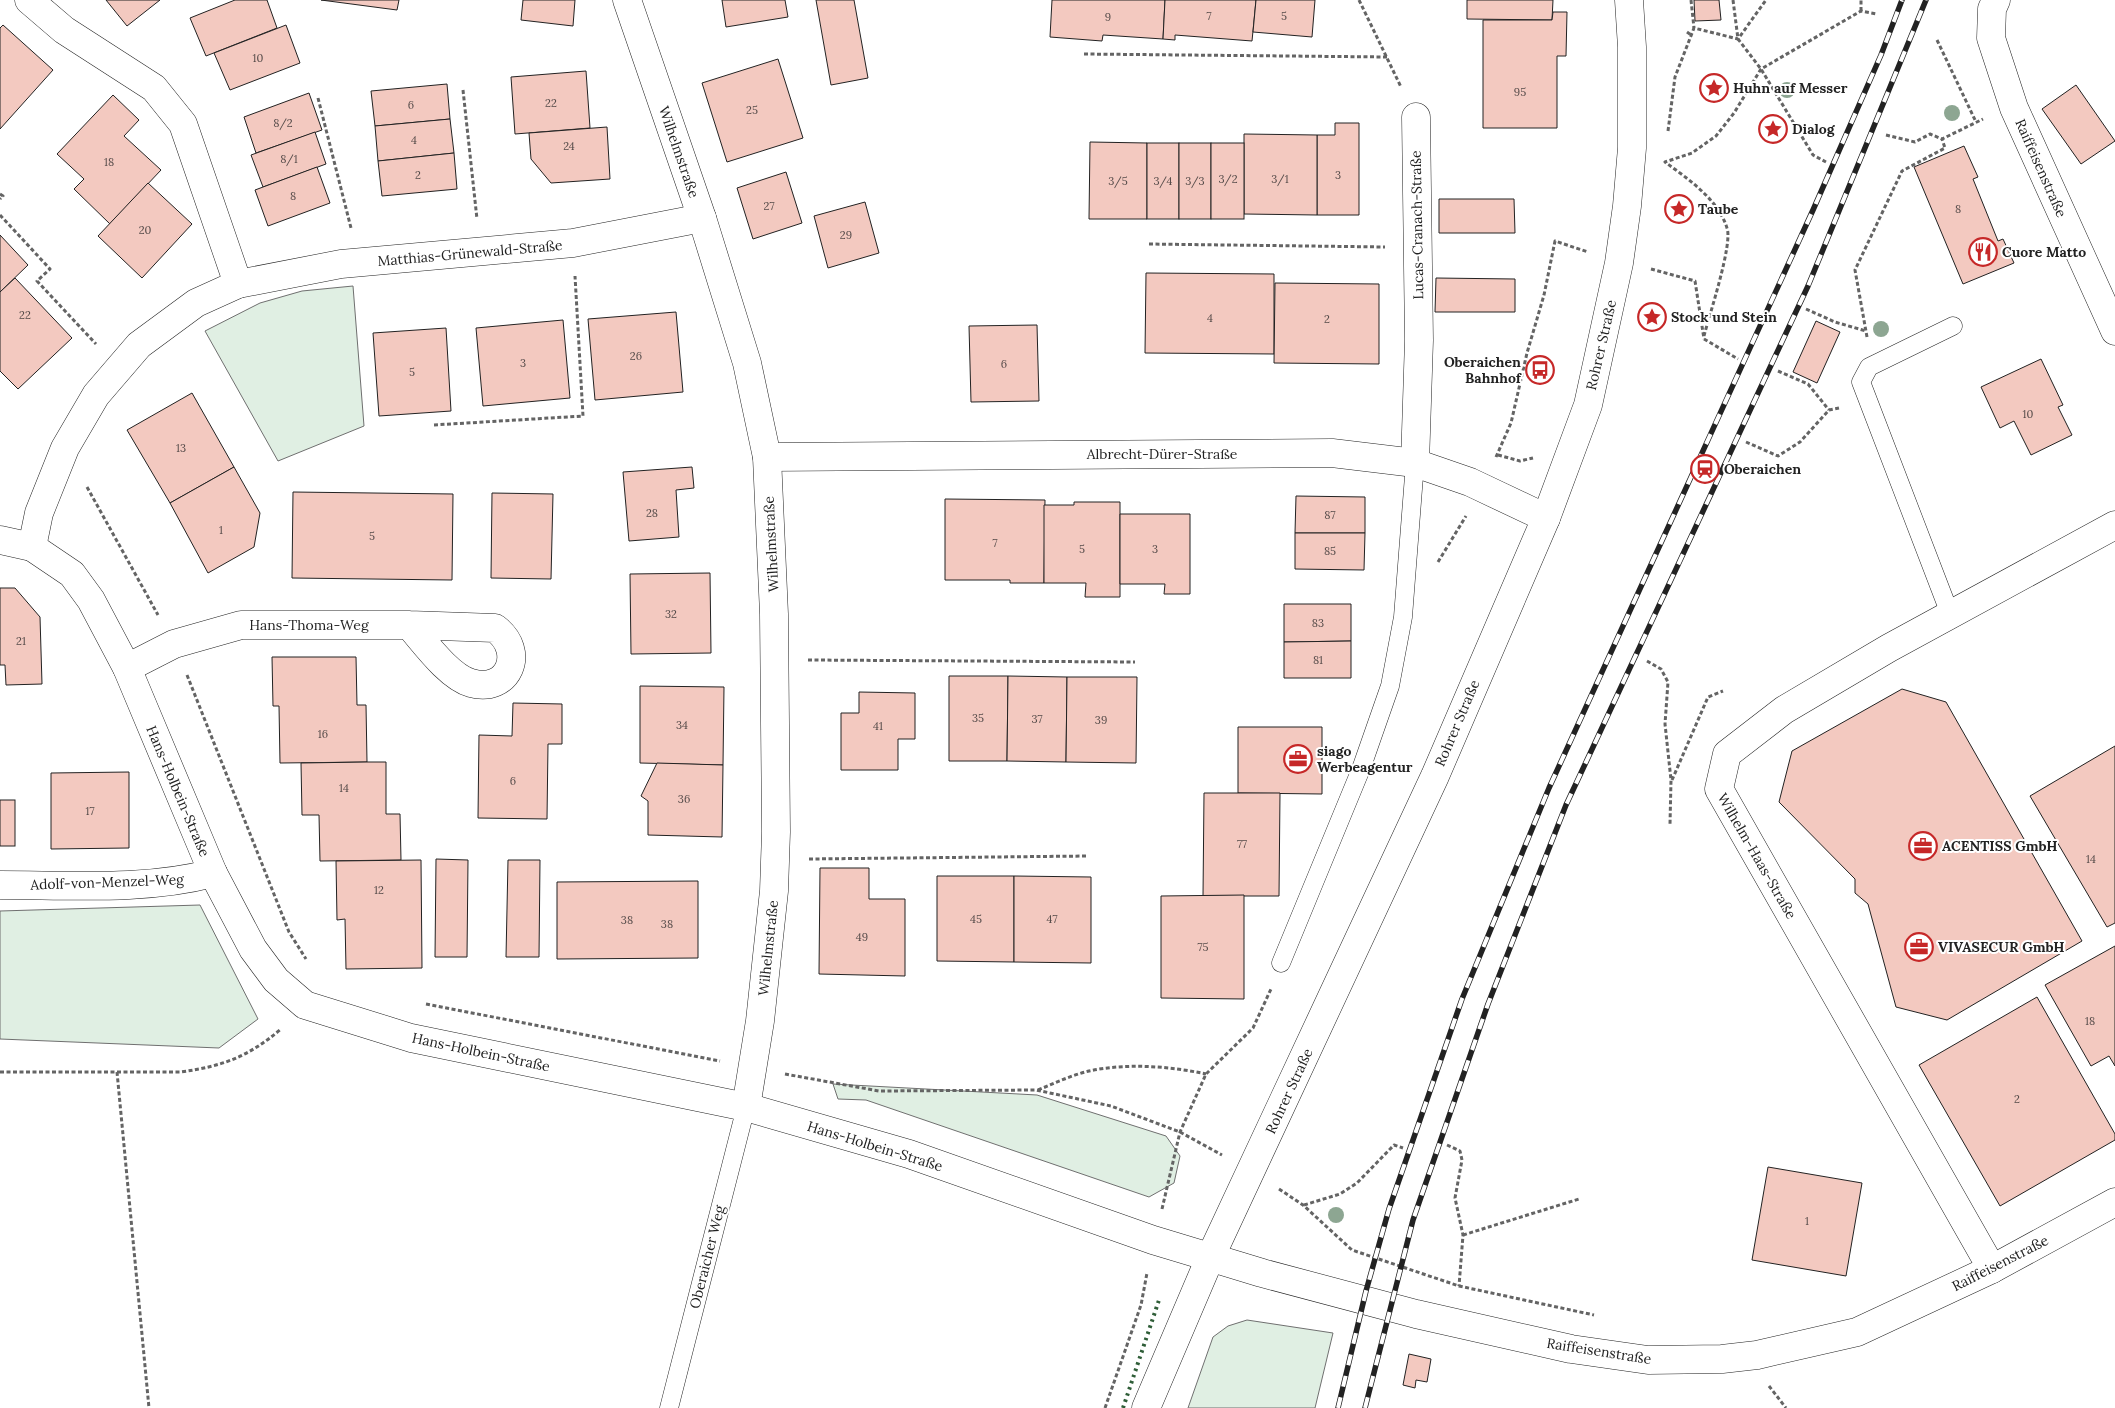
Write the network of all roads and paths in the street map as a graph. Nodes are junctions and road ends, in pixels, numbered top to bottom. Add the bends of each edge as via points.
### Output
1 (29, 0) edge
2 (627, 0) edge
3 (1359, 0) edge
4 (1629, 0) edge
5 (1691, 0) edge
6 (1733, 0) edge
7 (1766, 0) edge
8 (1861, 0) edge
9 (1996, 0) edge
10 (1861, 11) junction
11 (1877, 14) dead end
12 (1694, 28) junction
13 (1687, 32) dead end
14 (1691, 35) junction
15 (1738, 39) junction
16 (1937, 40) dead end
17 (1084, 54) dead end
18 (1387, 57) junction
19 (1761, 69) junction
20 (464, 90) dead end
21 (318, 98) dead end
22 (1416, 117) joint
23 (1668, 134) dead end
24 (1886, 135) dead end
25 (1942, 138) junction
26 (1666, 153) dead end
27 (1664, 162) junction
28 (1826, 162) dead end
29 (1663, 172) dead end
30 (0, 194) edge
31 (0, 199) edge
32 (0, 215) edge
33 (702, 218) junction
34 (1555, 241) dead end
35 (573, 243) junction
36 (1149, 244) dead end
37 (1417, 248) junction
38 (480, 252) junction
39 (359, 263) junction
40 (1672, 274) dead end
41 (238, 284) junction
42 (1806, 309) dead end
43 (1953, 326) dead end
44 (2114, 327) edge
45 (1866, 331) junction
46 (1704, 339) junction
47 (1738, 359) dead end
48 (119, 368) junction
49 (1778, 371) dead end
50 (1860, 382) junction
51 (434, 425) dead end
52 (1746, 442) dead end
53 (65, 448) junction
54 (767, 457) junction
55 (1415, 463) junction
56 (1484, 488) junction
57 (1546, 518) junction
58 (2115, 525) edge
59 (0, 540) edge
60 (32, 547) junction
61 (1433, 569) dead end
62 (1950, 614) junction
63 (409, 625) dead end
64 (174, 644) junction
65 (774, 659) junction
66 (1647, 661) dead end
67 (1135, 662) dead end
68 (127, 668) junction
69 (1723, 691) dead end
70 (1671, 780) junction
71 (1670, 824) dead end
72 (1088, 856) dead end
73 (775, 859) junction
74 (213, 872) junction
75 (0, 885) edge
76 (308, 962) dead end
77 (1281, 963) joint
78 (416, 1002) dead end
79 (305, 1005) junction
80 (752, 1068) junction
81 (0, 1072) edge
82 (117, 1072) junction
83 (1206, 1074) junction
84 (1036, 1090) junction
85 (746, 1107) junction
86 (1180, 1132) junction
87 (1447, 1145) dead end
88 (1403, 1148) dead end
89 (1251, 1172) junction
90 (1579, 1199) dead end
91 (2115, 1202) edge
92 (1303, 1205) junction
93 (1464, 1235) junction
94 (1153, 1240) junction
95 (1210, 1258) junction
96 (1992, 1269) junction
97 (1460, 1286) junction
98 (1600, 1317) dead end
99 (149, 1408) edge
100 (669, 1408) edge
101 (1105, 1408) edge
102 (1146, 1408) edge

1 - 41 street via 64,30 154,88 183,124
2 - 33 street, Wilhelmstraße
3 - 18 path
4 - 57 street, Rohrer Straße via 1632,148 1619,264 1588,405
5 - 12 path
6 - 15 path
7 - 15 path
8 - 10 path
9 - 44 street, Raiffeisenstraße via 1992,9 1991,38 2014,108
10 - 11 path
10 - 19 path
12 - 14 path
12 - 15 path
13 - 14 path
14 - 23 path via 1675,77
15 - 19 path
16 - 25 path via 1976,122
17 - 18 path
18 - 22 path
19 - 27 path via 1734,114 1716,136 1692,153
19 - 28 path via 1813,155
20 - 38 path
21 - 39 path
22 - 37 street, Lucas-Cranach-Straße
24 - 25 path via 1915,142 1930,134
25 - 45 path via 1945,148 1902,170 1856,270
26 - 27 path
27 - 29 path
27 - 46 path via 1715,205 1728,229 1727,247
30 - 31 path via 3,196
32 - 48 path via 50,269 37,281
33 - 35 street, Matthias-Grünewald-Straße
33 - 54 street, Wilhelmstraße via 747,363
34 - 56 path via 1511,423
35 - 38 street, Matthias-Grünewald-Straße
35 - 51 path via 583,416
36 - 37 path
37 - 55 street, Lucas-Cranach-Straße
38 - 39 street, Matthias-Grünewald-Straße
39 - 41 street, Matthias-Grünewald-Straße
40 - 46 path via 1696,281
41 - 48 street, Matthias-Grünewald-Straße via 196,303 138,345
42 - 45 path
43 - 50 lane via 1869,368
45 - 50 path via 1869,344
46 - 47 path
48 - 53 street, Matthias-Grünewald-Straße via 96,395
49 - 52 path via 1808,384 1829,410 1800,442 1778,456
50 - 62 lane
53 - 60 street, Matthias-Grünewald-Straße via 38,513
53 - 64 path
54 - 55 street, Albrecht-Dürer-Straße via 1332,453
54 - 65 street, Wilhelmstraße
55 - 56 street, Albrecht-Dürer-Straße
55 - 77 lane via 1403,617 1390,686 1361,769
56 - 57 street, Albrecht-Dürer-Straße
56 - 61 path
57 - 89 street, Rohrer Straße via 1435,776
58 - 62 street, Wilhelm-Haas-Straße
59 - 60 street, Hans-Holbein-Straße
60 - 68 street, Hans-Holbein-Straße via 72,574 91,600
62 - 96 street, Wilhelm-Haas-Straße via 1784,710 1727,754 1719,789
63 - 64 street, Hans-Thoma-Weg via 241,625
64 - 68 street, Hans-Thoma-Weg
64 - 76 path via 289,932
65 - 67 path
65 - 73 street, Wilhelmstraße
66 - 70 path via 1661,669 1668,682 1665,724
68 - 74 street, Hans-Holbein-Straße
69 - 70 path via 1708,697
70 - 71 path
72 - 73 path
73 - 80 street, Wilhelmstraße via 760,1022
74 - 75 street, Adolf-von-Menzel-Weg via 176,881
74 - 79 street, Hans-Holbein-Straße via 253,949 276,980
77 - 83 path via 1253,1028
78 - 80 path
79 - 82 path via 260,1047 219,1066 181,1072
79 - 85 street, Hans-Holbein-Straße via 411,1038
80 - 84 path via 880,1091
80 - 85 street, Wilhelmstraße
81 - 82 path
82 - 99 path
83 - 84 path via 1121,1066 1088,1071
83 - 86 path
84 - 86 path via 1111,1106
85 - 94 street, Hans-Holbein-Straße via 909,1154
85 - 100 lane, Oberaicher Weg
86 - 89 path
86 - 94 path
87 - 93 path via 1460,1151 1462,1160 1455,1198
88 - 92 path via 1394,1146 1357,1183 1340,1194
89 - 92 path
89 - 95 street, Rohrer Straße
90 - 93 path
91 - 96 street, Raiffeisenstraße
92 - 97 path via 1352,1250
93 - 97 path
94 - 95 street, Hans-Holbein-Straße
94 - 101 path via 1141,1305
95 - 96 street, Raiffeisenstraße via 1416,1314 1571,1348 1648,1360 1757,1355 1857,1332
95 - 102 street, Rohrer Straße
97 - 98 path

